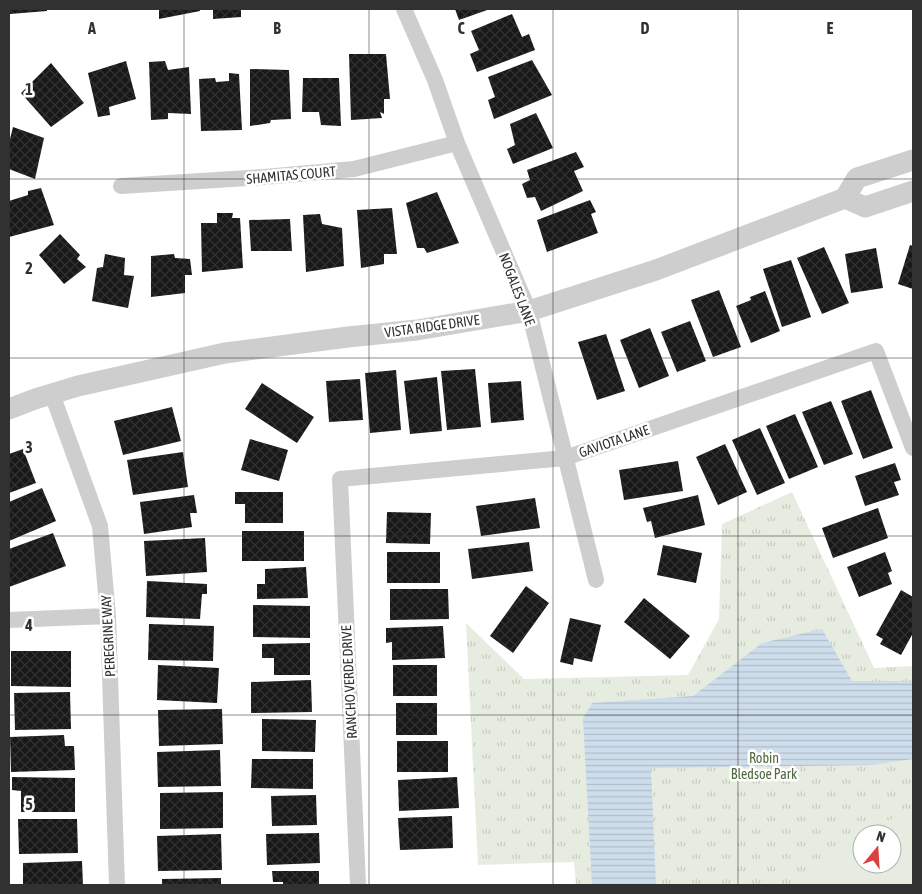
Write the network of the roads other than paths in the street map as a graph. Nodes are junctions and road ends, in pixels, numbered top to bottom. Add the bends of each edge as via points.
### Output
1 (404, 9) edge
2 (457, 143) junction
3 (913, 160) edge
4 (121, 186) dead end
5 (913, 191) edge
6 (844, 198) junction
7 (528, 311) junction
8 (52, 394) junction
9 (9, 410) edge
10 (913, 448) edge
11 (565, 458) junction
12 (340, 479) joint
13 (596, 580) dead end
14 (108, 616) junction
15 (9, 620) edge
16 (118, 885) edge
17 (358, 885) edge

1 - 2 street, NOGALES LANE via 435,80
2 - 4 street, SHAMITAS COURT via 354,169
2 - 7 street, NOGALES LANE
3 - 6 street via 857,178
5 - 6 street via 865,207
6 - 7 street, VISTA RIDGE DRIVE via 656,270
7 - 8 street, VISTA RIDGE DRIVE via 418,330 225,353
7 - 11 street, NOGALES LANE
8 - 9 street, VISTA RIDGE DRIVE
8 - 14 street, PEREGRINE WAY via 100,526
10 - 11 street, GAVIOTA LANE via 876,351
11 - 12 street, GAVIOTA LANE
11 - 13 street, NOGALES LANE
12 - 17 street, RANCHO VERDE DRIVE
14 - 15 street
14 - 16 street, PEREGRINE WAY

